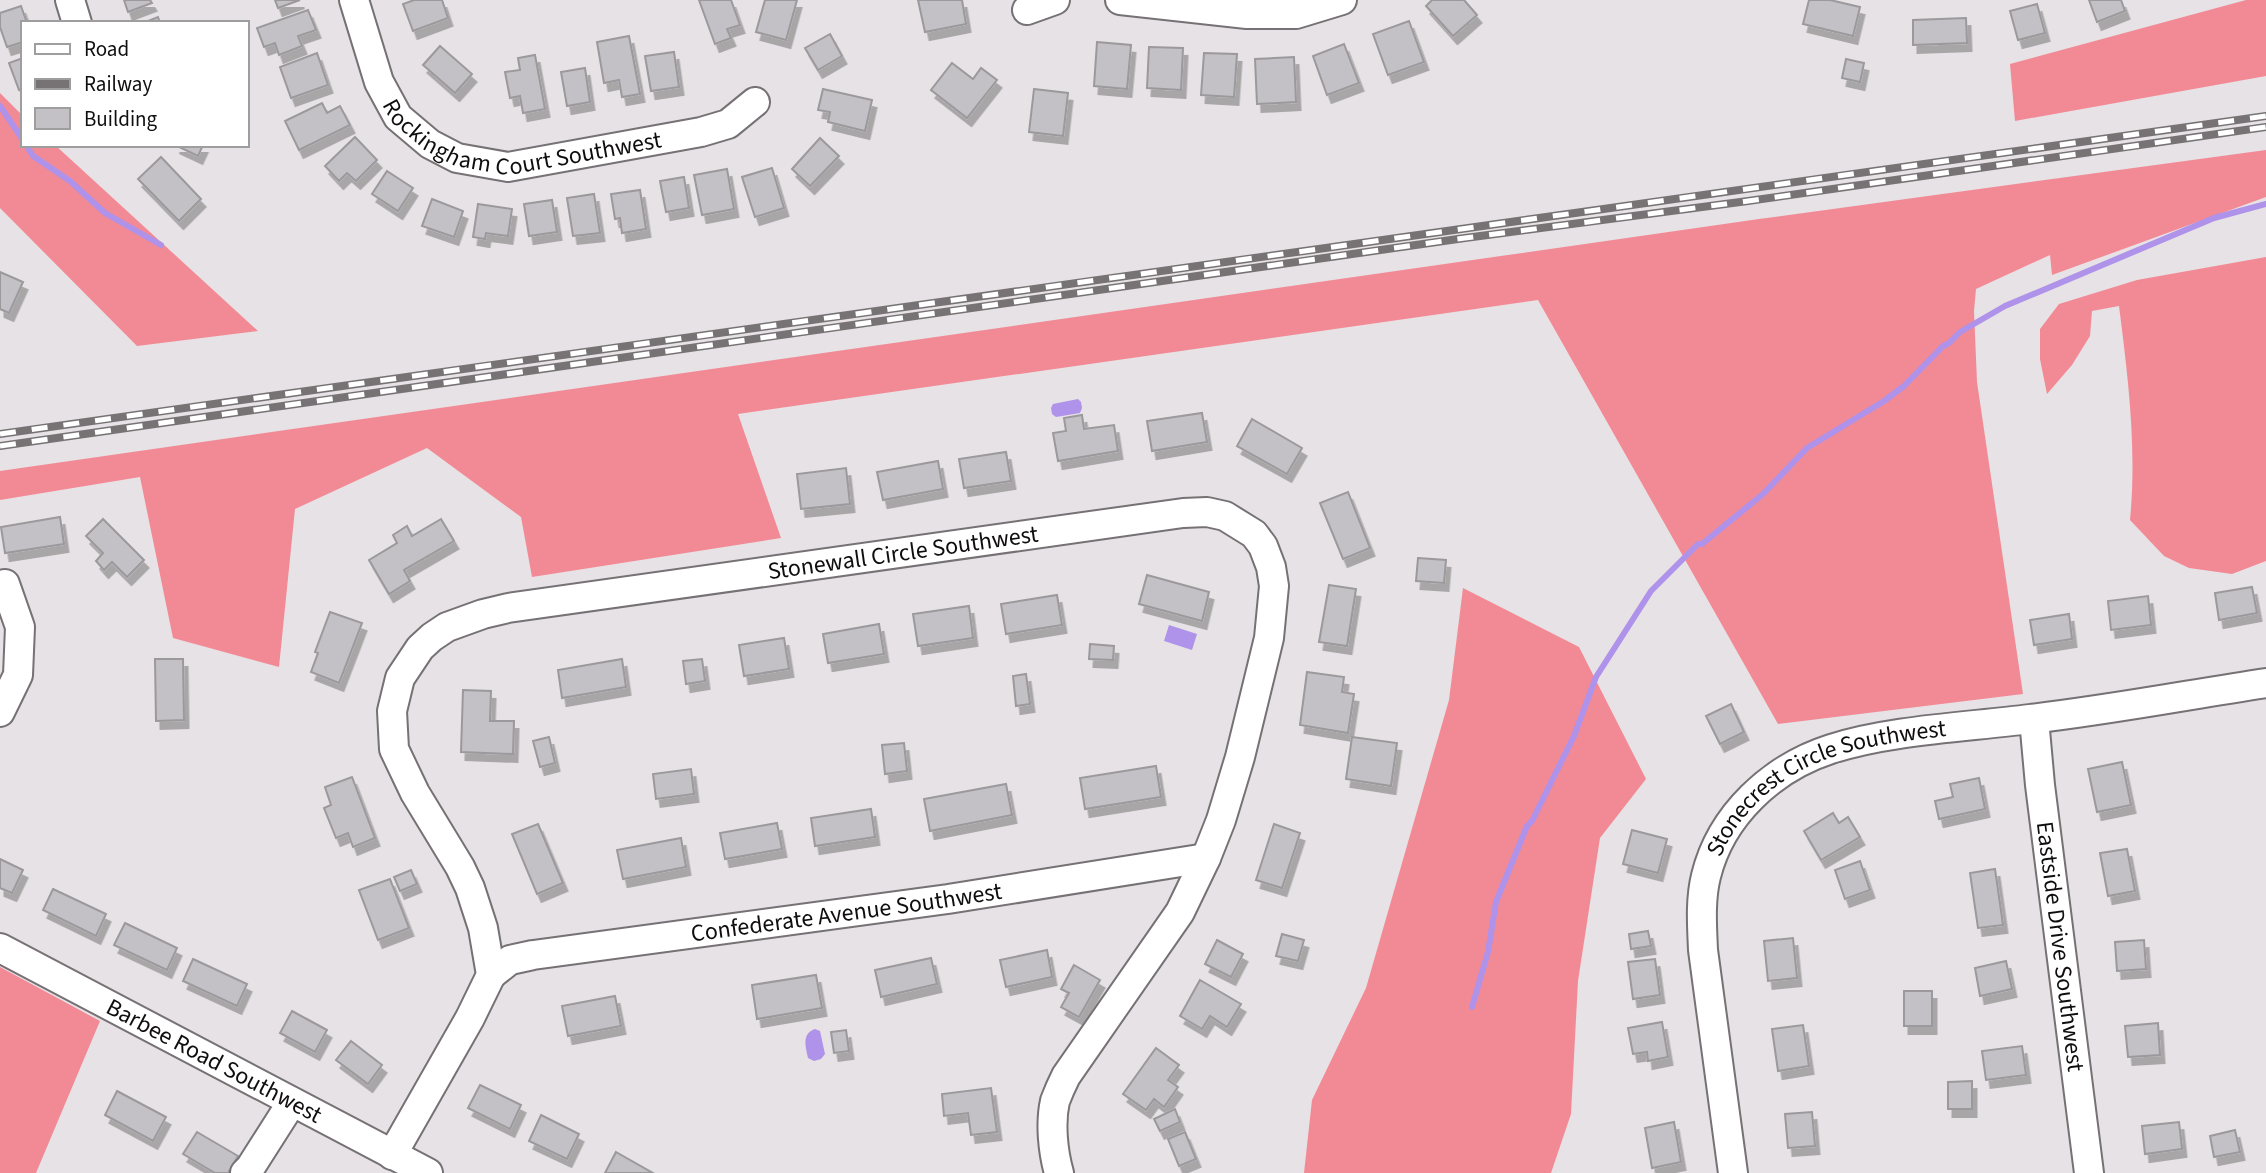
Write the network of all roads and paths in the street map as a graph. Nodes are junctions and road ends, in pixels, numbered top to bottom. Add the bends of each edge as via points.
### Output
1 (70, 0) edge
2 (354, 0) edge
3 (1055, 0) edge
4 (1120, 0) edge
5 (1342, 0) edge
6 (1027, 10) dead end
7 (76, 21) edge
8 (755, 102) dead end
9 (0, 585) edge
10 (9, 657) edge
11 (2266, 683) edge
12 (0, 712) edge
13 (2034, 719) junction
14 (1206, 858) junction
15 (0, 948) edge
16 (491, 975) junction
17 (292, 1102) junction
18 (392, 1155) junction
19 (244, 1173) edge
20 (428, 1173) edge
21 (1059, 1173) edge
22 (1733, 1173) edge
23 (2089, 1173) edge

1 - 7 street
2 - 8 street, Rockingham Court Southwest via 379,82 398,117 430,144 457,158 508,167 701,132 728,124
3 - 6 street
4 - 5 street via 1247,14 1296,14
9 - 10 street via 5,584 20,627
10 - 12 street via 18,675
11 - 13 street, Stonecrest Circle Southwest
13 - 22 street, Stonecrest Circle Southwest via 1831,749 1791,766 1756,792 1733,819 1718,842 1706,877 1701,919
13 - 23 street, Eastside Drive Southwest
14 - 16 street, Confederate Avenue Southwest via 948,899 533,955 510,960
14 - 16 street, Stonewall Circle Southwest via 1240,757 1269,638 1275,586 1263,546 1254,534 1225,516 1183,513 508,608 447,627 432,637 400,678 392,711 394,748 470,888
14 - 21 street, Stonewall Circle Southwest via 1180,912 1066,1076 1053,1119
15 - 17 street, Barbee Road Southwest
16 - 18 street
17 - 18 street, Barbee Road Southwest
17 - 19 street
18 - 20 street, Barbee Road Southwest

